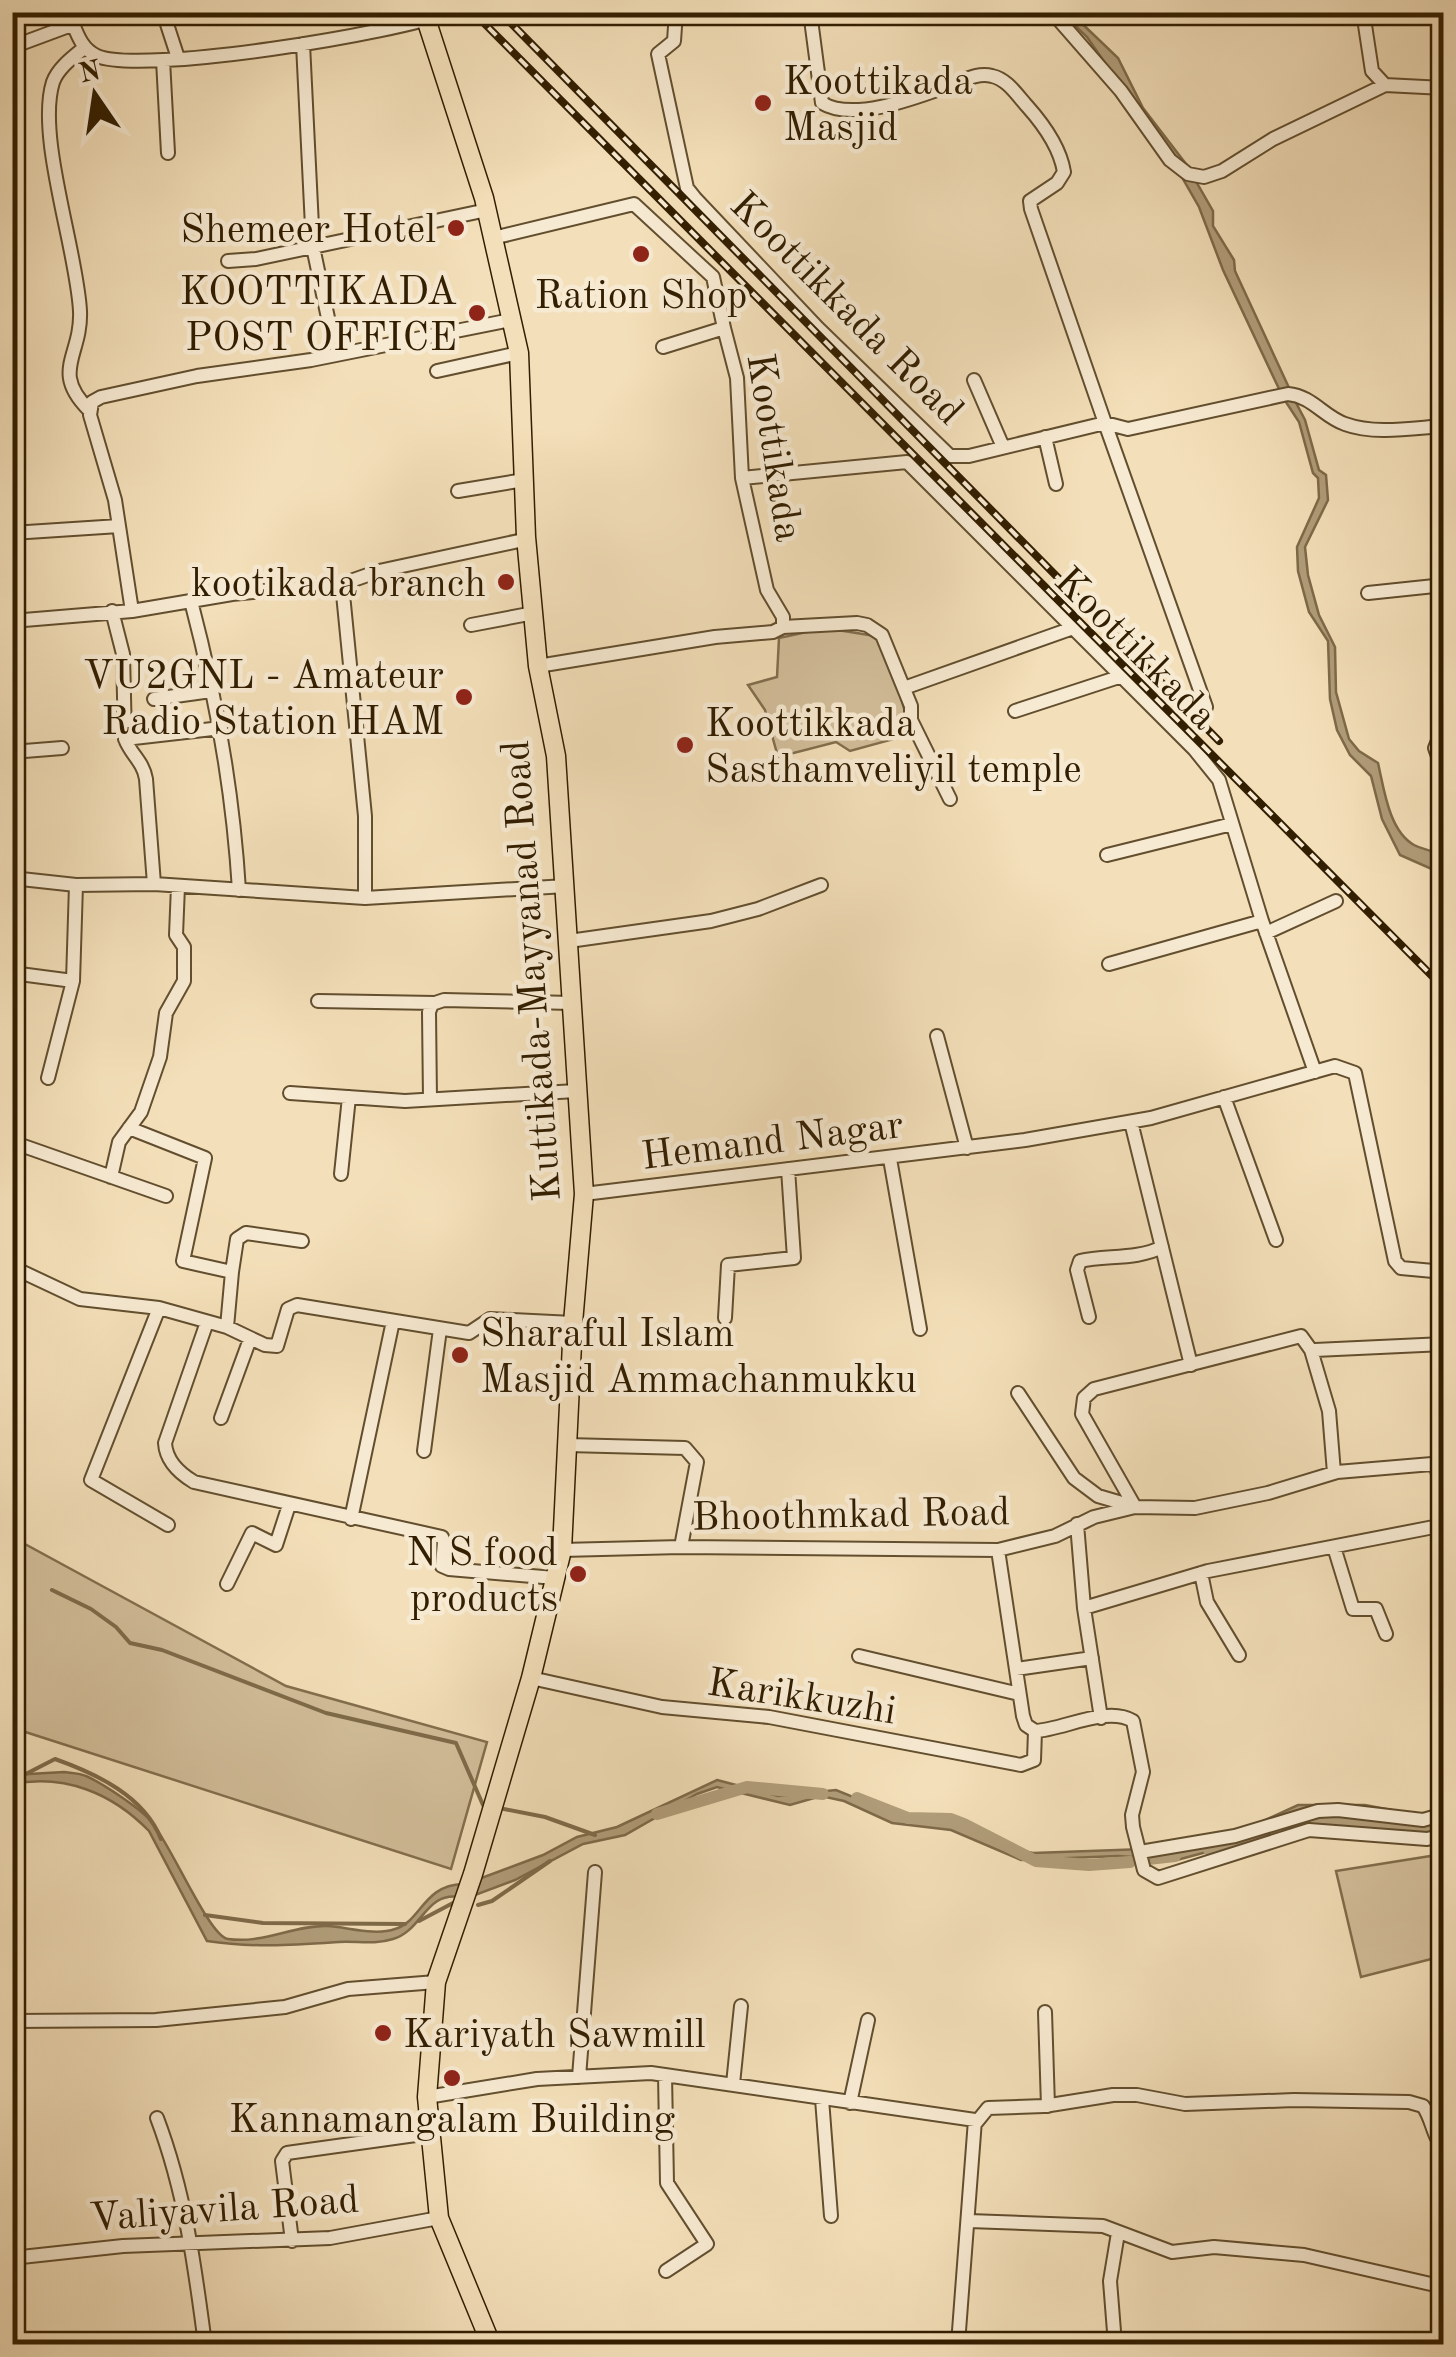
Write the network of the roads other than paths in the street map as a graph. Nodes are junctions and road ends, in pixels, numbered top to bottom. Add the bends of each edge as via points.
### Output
1 (163, 12) edge
2 (449, 12) edge
3 (676, 12) edge
4 (810, 12) edge
5 (1052, 12) edge
6 (1364, 12) edge
7 (426, 17) edge
8 (71, 18) edge
9 (303, 44) junction
10 (12, 47) edge
11 (84, 48) junction
12 (178, 58) junction
13 (163, 60) junction
14 (1386, 85) junction
15 (1443, 88) edge
16 (1444, 98) edge
17 (168, 153) dead end
18 (486, 210) junction
19 (493, 238) junction
20 (313, 247) junction
21 (228, 261) dead end
22 (328, 318) dead end
23 (511, 320) junction
24 (724, 328) junction
25 (663, 346) dead end
26 (519, 353) junction
27 (438, 371) dead end
28 (974, 380) dead end
29 (89, 410) junction
30 (1105, 423) junction
31 (1444, 426) edge
32 (1045, 437) junction
33 (1003, 447) junction
34 (742, 478) junction
35 (524, 480) junction
36 (1056, 484) dead end
37 (458, 491) dead end
38 (119, 526) junction
39 (12, 532) edge
40 (528, 539) junction
41 (342, 584) junction
42 (1444, 586) edge
43 (1368, 593) dead end
44 (190, 601) junction
45 (112, 611) junction
46 (132, 611) junction
47 (534, 613) junction
48 (12, 621) edge
49 (470, 625) dead end
50 (783, 627) junction
51 (1073, 628) junction
52 (538, 666) junction
53 (1122, 676) junction
54 (904, 688) junction
55 (211, 691) junction
56 (154, 699) dead end
57 (1206, 707) dead end
58 (1016, 711) dead end
59 (1444, 726) edge
60 (220, 728) junction
61 (125, 739) junction
62 (62, 748) dead end
63 (12, 752) edge
64 (1444, 773) edge
65 (950, 799) dead end
66 (1232, 824) junction
67 (1107, 856) dead end
68 (12, 878) edge
69 (154, 884) junction
70 (76, 885) junction
71 (821, 885) dead end
72 (178, 886) junction
73 (566, 886) junction
74 (238, 890) junction
75 (365, 898) junction
76 (1336, 901) dead end
77 (1264, 927) junction
78 (569, 941) junction
79 (1110, 964) dead end
80 (12, 973) edge
81 (73, 982) junction
82 (318, 1001) dead end
83 (435, 1003) junction
84 (572, 1003) junction
85 (937, 1036) dead end
86 (1315, 1072) junction
87 (48, 1078) dead end
88 (576, 1091) junction
89 (290, 1093) dead end
90 (1224, 1096) junction
91 (349, 1097) junction
92 (430, 1100) junction
93 (1131, 1122) junction
94 (129, 1128) junction
95 (12, 1142) edge
96 (967, 1148) junction
97 (890, 1159) junction
98 (788, 1170) junction
99 (341, 1174) dead end
100 (111, 1177) junction
101 (584, 1194) junction
102 (166, 1196) dead end
103 (1276, 1240) dead end
104 (302, 1241) dead end
105 (1162, 1247) junction
106 (12, 1267) edge
107 (232, 1272) junction
108 (1444, 1272) edge
109 (159, 1308) junction
110 (1089, 1317) dead end
111 (724, 1318) dead end
112 (393, 1321) junction
113 (208, 1322) junction
114 (573, 1322) junction
115 (227, 1327) junction
116 (440, 1329) junction
117 (920, 1329) dead end
118 (250, 1338) junction
119 (1444, 1344) edge
120 (1310, 1350) junction
121 (1191, 1365) junction
122 (1018, 1393) dead end
123 (221, 1418) dead end
124 (567, 1446) junction
125 (424, 1451) dead end
126 (1440, 1464) edge
127 (1334, 1473) junction
128 (1444, 1503) edge
129 (289, 1505) junction
130 (1135, 1507) junction
131 (351, 1519) junction
132 (1077, 1524) junction
133 (168, 1525) dead end
134 (1444, 1525) edge
135 (681, 1547) junction
136 (1334, 1547) junction
137 (562, 1550) junction
138 (998, 1550) junction
139 (1201, 1574) junction
140 (556, 1578) junction
141 (227, 1584) dead end
142 (1084, 1608) junction
143 (1386, 1634) dead end
144 (1239, 1655) dead end
145 (859, 1656) dead end
146 (1092, 1658) junction
147 (1016, 1669) junction
148 (531, 1678) junction
149 (1020, 1694) junction
150 (1102, 1718) junction
151 (1035, 1730) junction
152 (1444, 1814) edge
153 (1444, 1836) edge
154 (1140, 1852) junction
155 (595, 1872) dead end
156 (436, 1982) junction
157 (741, 2006) dead end
158 (1045, 2012) dead end
159 (868, 2020) dead end
160 (12, 2021) edge
161 (665, 2075) junction
162 (579, 2078) junction
163 (733, 2084) junction
164 (426, 2097) junction
165 (822, 2100) junction
166 (850, 2104) junction
167 (1048, 2106) junction
168 (157, 2118) dead end
169 (975, 2120) junction
170 (430, 2133) junction
171 (1444, 2148) edge
172 (832, 2216) dead end
173 (439, 2218) junction
174 (969, 2221) junction
175 (1118, 2233) junction
176 (292, 2241) junction
177 (192, 2243) junction
178 (12, 2258) edge
179 (666, 2271) dead end
180 (1444, 2287) edge
181 (206, 2344) edge
182 (491, 2344) edge
183 (958, 2344) edge
184 (1115, 2344) edge

1 - 12 street
2 - 7 street
3 - 33 street, Koottikkada Road via 674,42 658,54 688,188 950,456
4 - 30 street via 822,102 834,110 916,98 978,75 1003,80 1041,124 1064,172 1030,200 1031,209
5 - 14 street via 1188,174 1222,172 1273,139
6 - 14 street via 1372,71
7 - 9 street
7 - 18 main road, Kuttikada-Mayyanad Road
8 - 10 street
8 - 11 street
9 - 12 street
9 - 20 street
11 - 13 street via 101,58
11 - 29 street via 53,80 50,104 80,312 78,343 67,367 70,387
12 - 13 street
13 - 17 street
14 - 15 street
15 - 16 street
18 - 19 main road, Kuttikada-Mayyanad Road
18 - 20 street
19 - 23 main road, Kuttikada-Mayyanad Road
19 - 24 street via 634,204 712,278
20 - 21 street
20 - 22 street
23 - 26 main road, Kuttikada-Mayyanad Road
23 - 29 street via 196,376 101,397
24 - 25 street, Koottikada
24 - 34 street, Koottikada via 736,378
26 - 27 street
26 - 35 main road, Kuttikada-Mayyanad Road
28 - 33 street
29 - 38 street
30 - 31 street via 1128,429 1288,394 1302,395 1344,424 1384,430
30 - 32 street
30 - 57 street
32 - 33 street
32 - 36 street
34 - 50 street, Koottikada via 767,590
34 - 51 street, Koottikkada via 906,462
35 - 37 street
35 - 40 main road, Kuttikada-Mayyanad Road
38 - 39 street
38 - 46 street
40 - 41 street
40 - 47 main road, Kuttikada-Mayyanad Road
41 - 44 street
41 - 75 street via 365,816
42 - 43 street
44 - 46 street
44 - 55 street
45 - 46 street
45 - 48 street
45 - 61 street via 122,654
47 - 49 street
47 - 52 main road, Kuttikada-Mayyanad Road
50 - 52 street
50 - 54 street via 868,625 882,635
51 - 53 street, Koottikkada
51 - 54 street
52 - 73 main road, Kuttikada-Mayyanad Road via 556,756
53 - 58 street
53 - 66 street, Koottikkada via 1216,776
54 - 65 street via 911,720
55 - 56 street
55 - 60 street
59 - 64 street via 1435,748
60 - 61 street
60 - 74 street via 234,807
61 - 69 street via 143,762
62 - 63 street
66 - 67 street
66 - 77 street, Koottikkada
68 - 70 street
69 - 70 street
69 - 72 street
70 - 81 street
71 - 78 street via 710,922
72 - 74 street
72 - 94 street via 176,936 184,946 184,982 166,1014 160,1058 141,1112
73 - 75 street
73 - 78 main road, Kuttikada-Mayyanad Road
74 - 75 street
76 - 77 street
77 - 79 street
77 - 86 street, Koottikkada
78 - 84 main road, Kuttikada-Mayyanad Road
80 - 81 street
81 - 87 street
82 - 83 street
83 - 84 street
83 - 92 street via 428,1012
84 - 88 main road, Kuttikada-Mayyanad Road
85 - 96 street, Hemand Nagar
86 - 90 street, Hemand Nagar
86 - 108 street, Hemand Nagar via 1335,1066 1354,1073 1394,1261 1401,1268
88 - 92 street
88 - 101 main road, Kuttikada-Mayyanad Road
89 - 91 street
90 - 93 street, Hemand Nagar
90 - 103 street
91 - 92 street
91 - 99 street
93 - 96 street, Hemand Nagar
93 - 105 street
94 - 100 street
94 - 107 street via 205,1158 183,1261
95 - 100 street
96 - 97 street, Hemand Nagar
97 - 98 street, Hemand Nagar
97 - 117 street
98 - 101 street, Hemand Nagar
98 - 111 street via 794,1258 728,1264
100 - 102 street
101 - 114 main road, Kuttikada-Mayyanad Road
104 - 107 street via 246,1233 237,1240
105 - 110 street via 1080,1261
105 - 121 street
106 - 109 street via 80,1299
107 - 115 street
109 - 113 street
109 - 133 street via 91,1480
112 - 116 street
112 - 118 street via 297,1306 288,1308 277,1346
112 - 131 street
113 - 115 street
113 - 129 street via 166,1436 168,1459 194,1482
114 - 116 street via 490,1319 468,1334
114 - 124 main road, Kuttikada-Mayyanad Road
115 - 118 street
116 - 125 street
118 - 123 street
119 - 120 street
120 - 121 street via 1300,1336
120 - 127 street via 1329,1411
121 - 130 street via 1084,1398 1084,1421
122 - 130 street via 1074,1478 1098,1496
124 - 135 street via 690,1451 696,1462
124 - 137 main road, Kuttikada-Mayyanad Road
126 - 127 street
126 - 128 street
127 - 130 street via 1220,1504
129 - 131 street
129 - 141 street via 276,1545 252,1533
130 - 132 street, Bhoothmkad Road
131 - 140 street via 442,1537 442,1566
132 - 138 street, Bhoothmkad Road
132 - 142 street
134 - 136 street
135 - 137 street, Bhoothmkad Road
135 - 138 street, Bhoothmkad Road
136 - 139 street
136 - 143 street via 1353,1609 1376,1609
137 - 140 main road, Kuttikada-Mayyanad Road
138 - 147 street
139 - 142 street
139 - 144 street via 1207,1602
140 - 148 main road, Kuttikada-Mayyanad Road
142 - 146 street
145 - 149 street
146 - 147 street
146 - 150 street
147 - 149 street
148 - 151 street, Karikkuzhi via 662,1707 770,1717 1021,1765 1034,1760
148 - 156 main road, Kuttikada-Mayyanad Road
149 - 151 street via 1026,1725
150 - 151 street
150 - 154 street via 1127,1716 1136,1729 1144,1772 1132,1827
152 - 154 street via 1423,1820 1318,1810 1235,1836
153 - 154 street via 1309,1830 1158,1878 1144,1870
155 - 162 street
156 - 160 street via 156,2020
156 - 164 main road, Kuttikada-Mayyanad Road
157 - 163 street
158 - 167 street
159 - 166 street
161 - 162 street
161 - 163 street
161 - 179 street via 667,2182 707,2244
162 - 164 street via 537,2078
163 - 165 street
164 - 170 main road, Kuttikada-Mayyanad Road
165 - 166 street
165 - 172 street
166 - 169 street
167 - 169 street via 988,2108 976,2125
167 - 171 street via 1137,2094 1185,2104 1409,2102 1424,2106
168 - 177 street
169 - 174 street
170 - 173 main road, Kuttikada-Mayyanad Road
170 - 176 street via 287,2152 282,2161
173 - 176 street, Valiyavila Road
173 - 182 main road, Kuttikada-Mayyanad Road
174 - 175 street via 1103,2226
174 - 183 street
175 - 180 street via 1172,2252 1214,2246 1304,2255
175 - 184 street via 1110,2281
176 - 177 street, Valiyavila Road
177 - 178 street, Valiyavila Road
177 - 181 street

